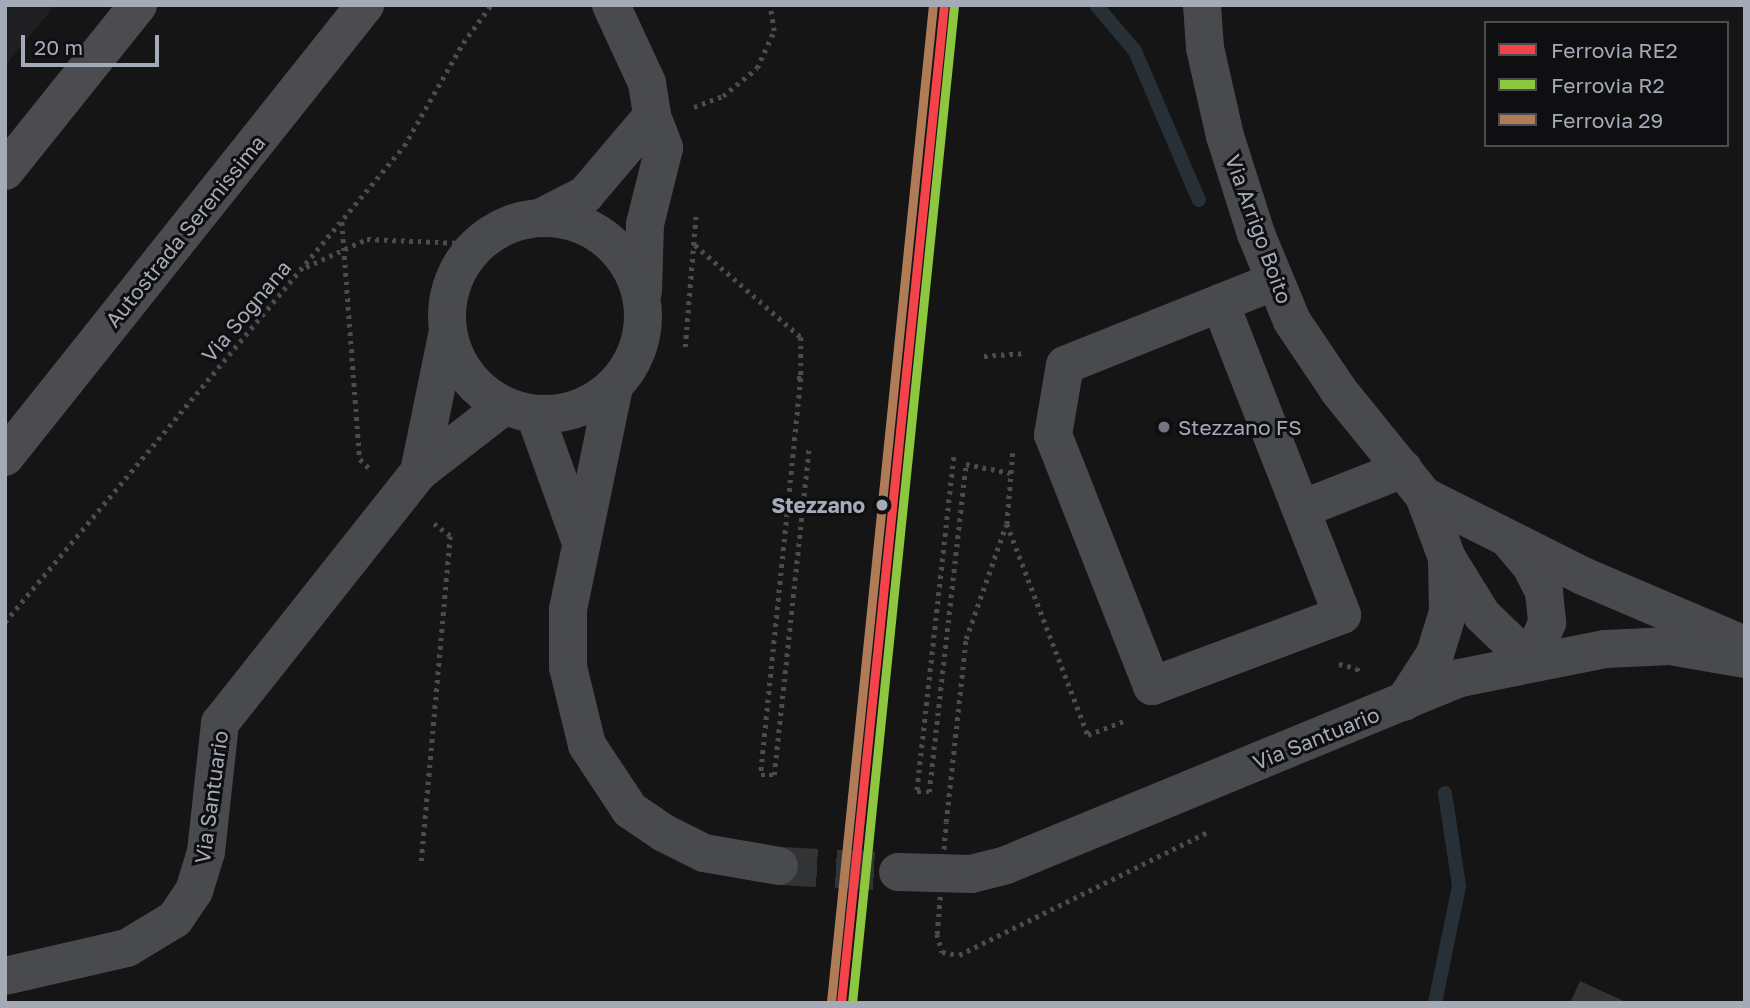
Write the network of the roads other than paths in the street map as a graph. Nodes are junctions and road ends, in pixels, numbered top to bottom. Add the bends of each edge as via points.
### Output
1 (138, 5) edge
2 (365, 5) edge
3 (611, 5) edge
4 (1202, 5) edge
5 (652, 116) junction
6 (5, 171) edge
7 (540, 218) junction
8 (1275, 281) junction
9 (643, 303) junction
10 (1220, 303) junction
11 (447, 335) junction
12 (614, 387) junction
13 (520, 410) junction
14 (5, 457) edge
15 (419, 472) junction
16 (1413, 482) junction
17 (1302, 509) junction
18 (1504, 535) junction
19 (581, 543) junction
20 (1447, 558) junction
21 (1745, 644) edge
22 (1745, 659) edge
23 (1530, 661) junction
24 (1404, 702) junction
25 (779, 866) tunnel mouth
26 (898, 873) tunnel mouth
27 (5, 976) edge

1 - 6 highway
2 - 14 highway, Autostrada Serenissima
3 - 5 street, Via Santuario via 647,83
4 - 8 street, Via Arrigo Boito via 1205,48 1226,136
5 - 7 street, Via Santuario via 585,195
5 - 9 street, Via Santuario via 664,148 642,247
7 - 9 street, Via Santuario via 569,220 596,232 629,266
7 - 11 street, Via Santuario via 512,223 486,236 467,256 453,280 446,307
8 - 10 street
8 - 16 street, Via Arrigo Boito via 1292,321 1339,391
9 - 12 street, Via Santuario via 642,334 632,363
10 - 17 street
10 - 17 street via 1065,365 1053,435 1152,686 1342,615
11 - 13 street, Via Santuario via 458,364 478,389
11 - 15 street, Via Santuario
12 - 13 street, Via Santuario via 590,404 564,414
12 - 19 street, Via Santuario
13 - 15 street, Via Santuario
13 - 19 street
15 - 27 street, Via Santuario via 220,723 205,852 194,891 175,919 127,948
16 - 17 street
16 - 18 street, Via Arrigo Boito
16 - 20 street, Via Arrigo Boito
18 - 21 street, Via Arrigo Boito via 1583,576
18 - 23 street, Via Arrigo Boito via 1531,566 1544,592 1547,623
19 - 25 street, Via Santuario via 568,609 568,667 587,745 606,777 630,810 664,833 704,853
20 - 23 street, Via Arrigo Boito via 1482,615
20 - 24 street, Via Arrigo Boito via 1445,623 1435,654
22 - 23 street, Via Santuario via 1670,646 1605,649
23 - 24 street, Via Santuario via 1460,678
24 - 26 street, Via Santuario via 1006,865 971,874

